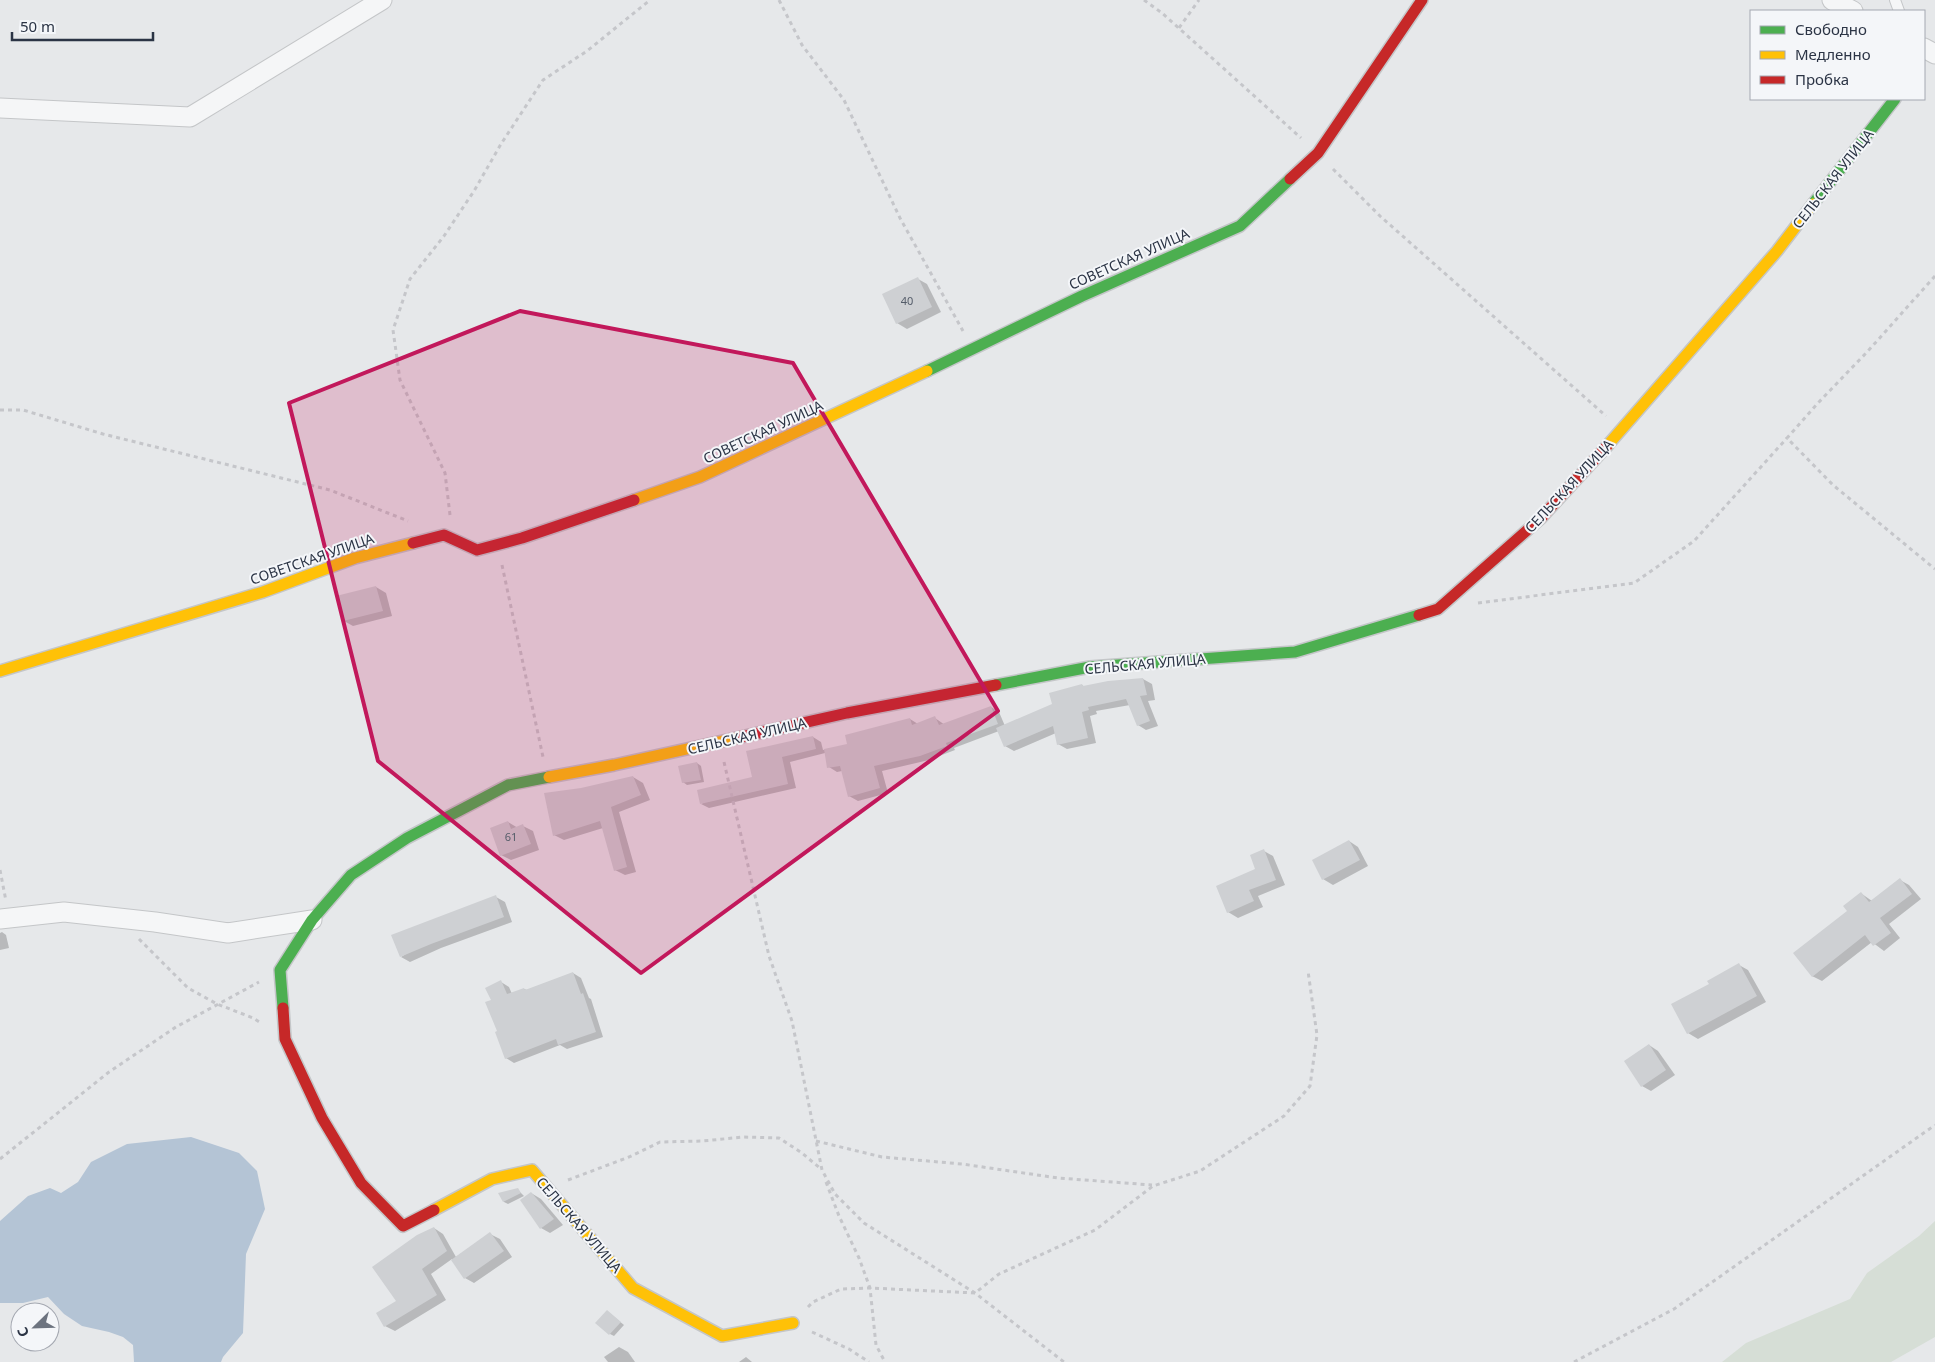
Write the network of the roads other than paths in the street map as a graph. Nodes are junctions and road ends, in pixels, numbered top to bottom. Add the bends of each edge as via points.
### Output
1 (382, 0) edge
2 (1422, 0) edge
3 (1832, 0) edge
4 (1851, 10) edge
5 (1894, 100) edge
6 (0, 108) edge
7 (0, 671) edge
8 (4, 918) edge
9 (312, 920) junction
10 (793, 1323) road end

1 - 6 street via 190,117
2 - 7 street, СОВЕТСКАЯ УЛИЦА via 1318,153 1240,226 1082,296 700,478 477,550 444,535 355,558 263,592
3 - 4 street
5 - 9 street, СЕЛЬСКАЯ УЛИЦА via 1777,251 1622,429 1541,518 1438,608 1295,652 1090,667 847,713 508,785 407,838 351,875
8 - 9 street via 64,912 228,933
9 - 10 street, СЕЛЬСКАЯ УЛИЦА via 280,970 285,1039 322,1118 361,1183 403,1226 492,1179 532,1170 633,1288 722,1336

